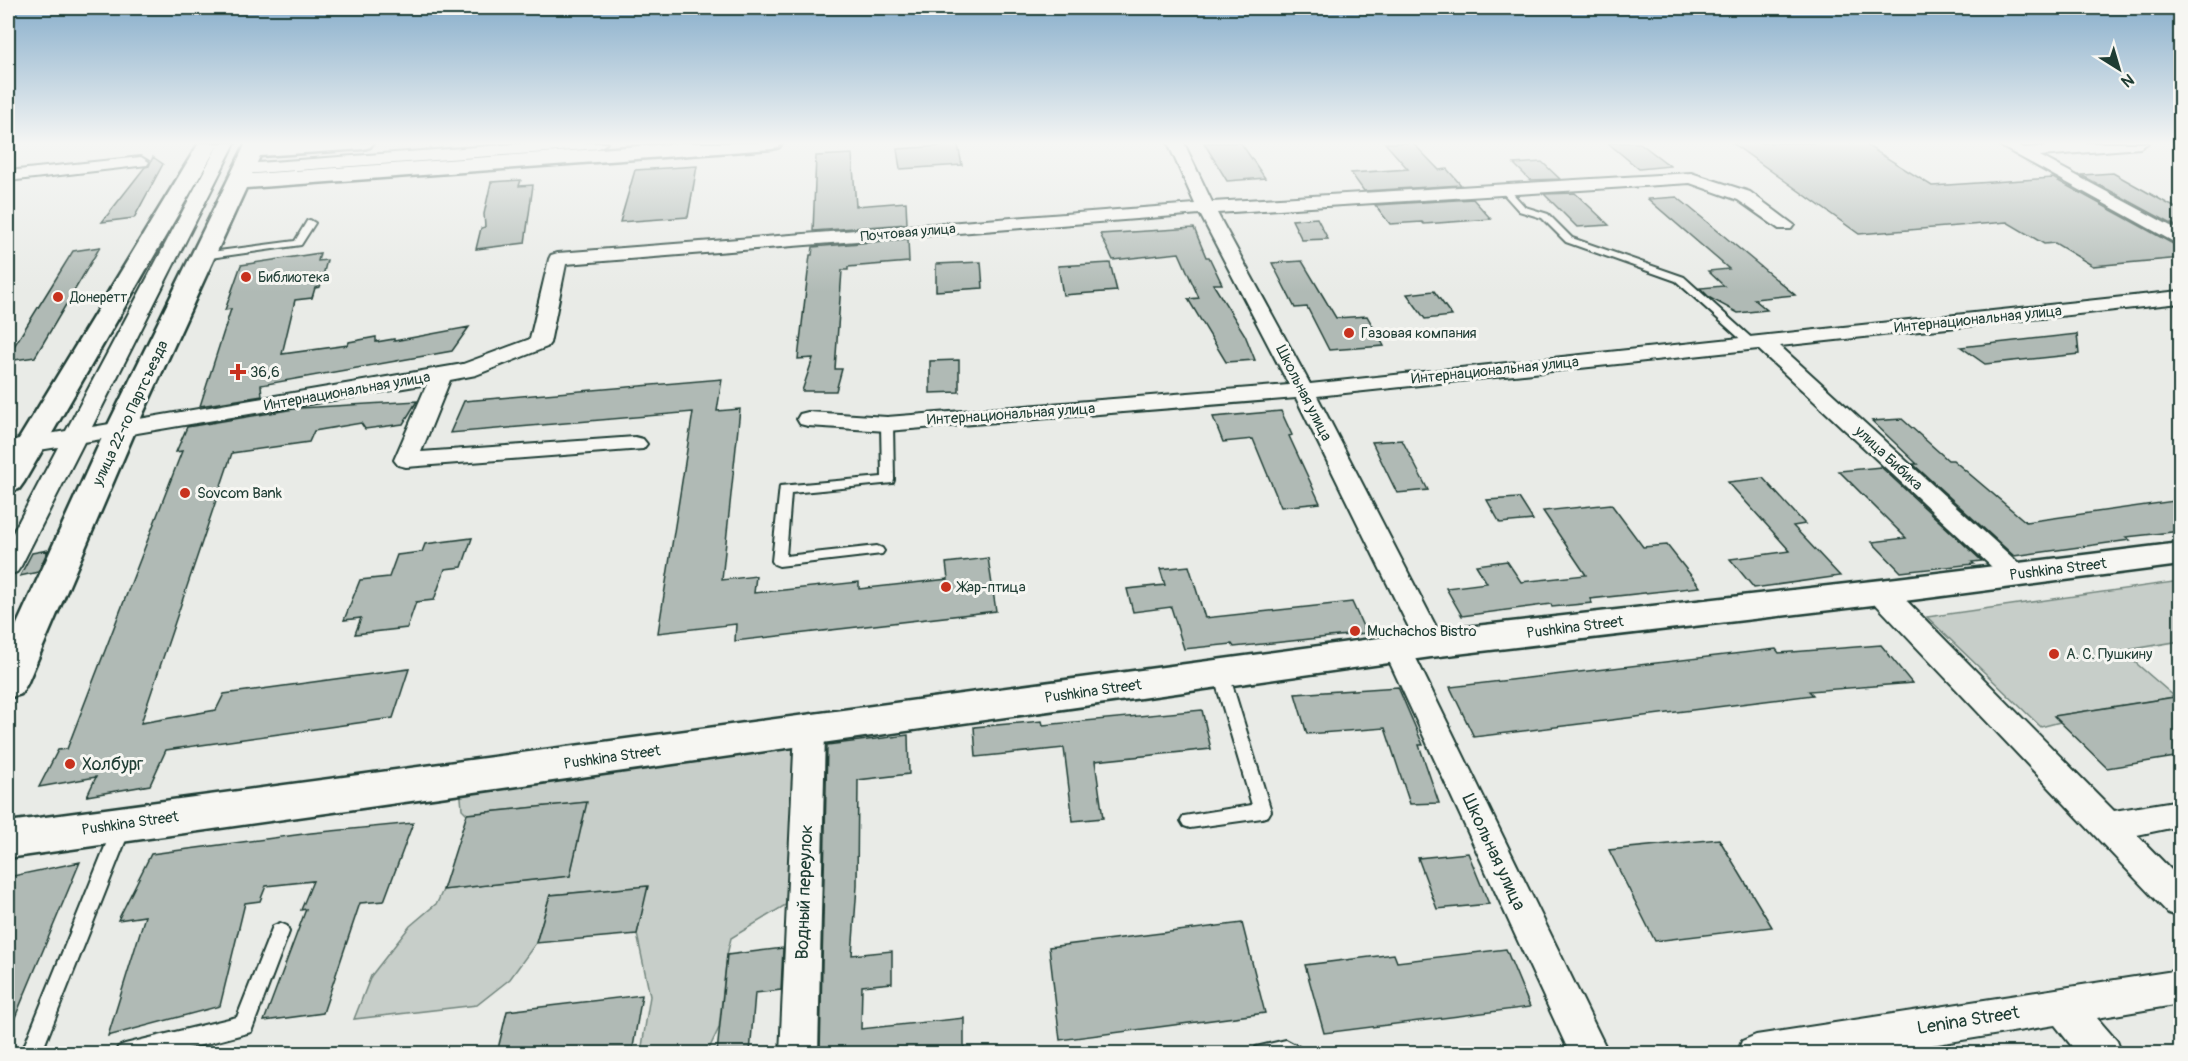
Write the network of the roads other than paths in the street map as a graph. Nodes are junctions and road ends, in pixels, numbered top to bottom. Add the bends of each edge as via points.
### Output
1 (178, 193) edge
2 (201, 193) edge
3 (233, 193) edge
4 (1199, 193) edge
5 (1449, 193) edge
6 (1507, 193) edge
7 (1734, 193) edge
8 (2096, 193) edge
9 (1206, 208) junction
10 (310, 223) dead end
11 (1785, 225) dead end
12 (2181, 238) edge
13 (203, 256) junction
14 (2181, 297) edge
15 (1757, 342) junction
16 (441, 375) junction
17 (1303, 391) junction
18 (808, 419) dead end
19 (887, 423) junction
20 (121, 429) junction
21 (74, 437) junction
22 (635, 444) dead end
23 (19, 446) edge
24 (8, 483) edge
25 (877, 551) dead end
26 (2181, 554) edge
27 (8, 566) edge
28 (2016, 575) junction
29 (1881, 592) junction
30 (1415, 647) junction
31 (1221, 674) junction
32 (8, 684) edge
33 (810, 730) junction
34 (2181, 813) edge
35 (1190, 821) dead end
36 (123, 824) junction
37 (2109, 826) junction
38 (8, 840) edge
39 (2181, 902) edge
40 (280, 933) dead end
41 (2181, 987) edge
42 (2063, 1005) junction
43 (31, 1053) edge
44 (131, 1053) edge
45 (799, 1053) edge
46 (1263, 1053) edge
47 (1292, 1053) edge
48 (1590, 1053) edge
49 (1756, 1053) edge
50 (2103, 1053) edge

1 - 23 main road
2 - 21 street
3 - 13 main road, улица 22-го Партсъезда
4 - 9 street, Школьная улица
5 - 9 street, Почтовая улица
6 - 15 lane via 1522,209 1545,216 1569,240 1680,279
7 - 11 street, Почтовая улица
8 - 12 street
9 - 16 street, Почтовая улица via 558,260 540,343 468,370
9 - 17 street, Школьная улица
10 - 13 lane via 298,243
13 - 20 main road, улица 22-го Партсъезда
14 - 15 street, Интернациональная улица
15 - 17 street, Интернациональная улица
15 - 28 street, улица Бибика
16 - 20 street, Интернациональная улица
16 - 22 street, Интернациональная улица via 406,460
17 - 19 street, Интернациональная улица
17 - 30 street, Школьная улица
18 - 19 street, Интернациональная улица
19 - 25 lane via 888,480 785,489 779,561
20 - 21 street, Интернациональная улица
20 - 32 main road, улица 22-го Партсъезда
21 - 23 street, Интернациональная улица
21 - 27 street
23 - 24 main road
26 - 28 main road, Pushkina Street
28 - 29 main road, Pushkina Street
29 - 30 main road, Pushkina Street
29 - 37 street
30 - 31 main road, Pushkina Street
30 - 48 street, Школьная улица
31 - 33 main road, Pushkina Street
31 - 35 lane via 1263,812
33 - 36 main road, Pushkina Street
33 - 45 street, Водный переулок
34 - 37 street
36 - 38 main road, Pushkina Street
36 - 43 lane
37 - 39 street
40 - 44 lane via 244,1025
41 - 42 street, Lenina Street
42 - 49 street, Lenina Street
42 - 50 street
46 - 47 lane

